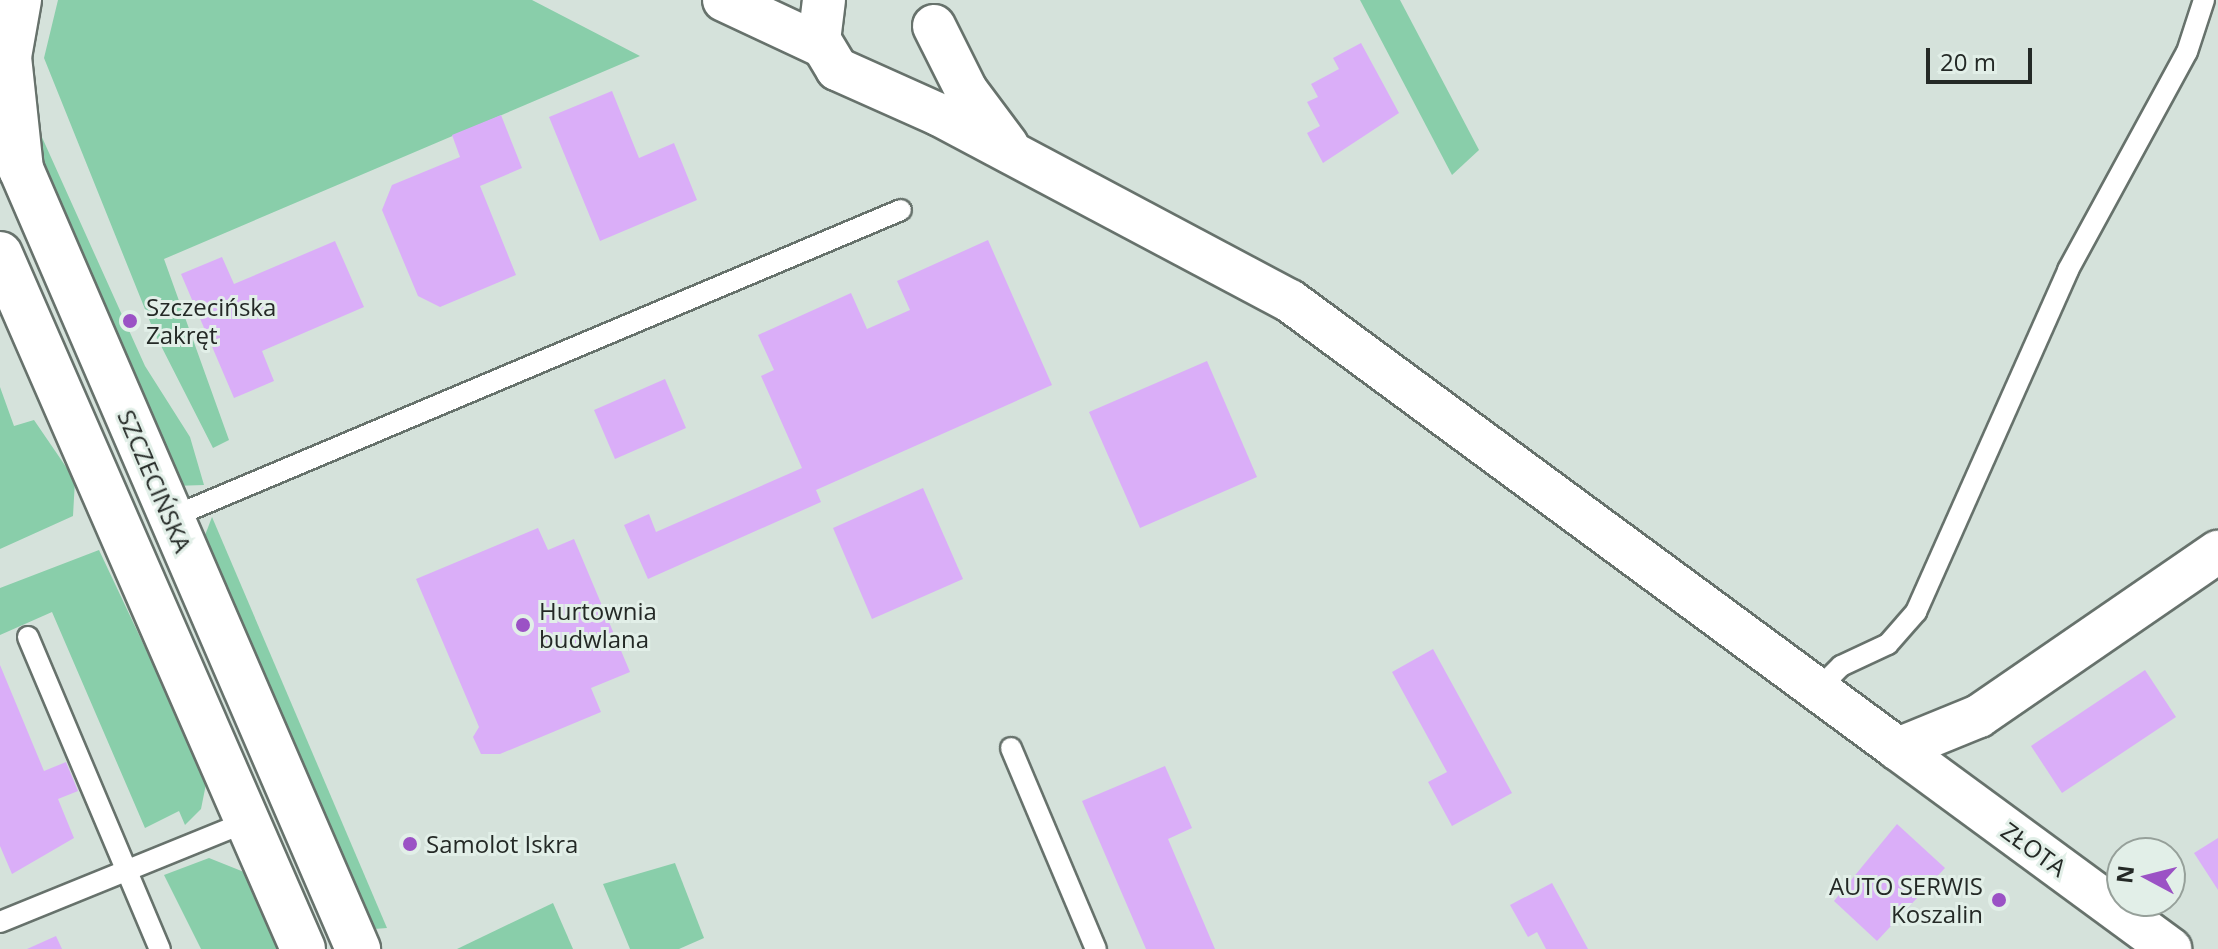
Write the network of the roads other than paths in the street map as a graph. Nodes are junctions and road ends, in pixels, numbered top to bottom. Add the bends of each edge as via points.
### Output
1 (19, 0) edge
2 (724, 0) edge
3 (824, 0) edge
4 (2204, 0) edge
5 (931, 13) edge
6 (822, 46) junction
7 (868, 84) junction
8 (1015, 155) junction
9 (901, 210) dead end
10 (0, 254) edge
11 (170, 518) junction
12 (2218, 552) edge
13 (28, 637) dead end
14 (1817, 690) junction
15 (1011, 748) dead end
16 (1898, 749) junction
17 (249, 821) junction
18 (128, 872) junction
19 (0, 922) edge
20 (160, 949) edge
21 (303, 949) edge
22 (358, 949) edge
23 (1096, 949) edge
24 (2170, 949) edge

1 - 11 main road, SZCZECIŃSKA via 9,57 21,169
2 - 6 street
3 - 6 street
4 - 14 lane via 2187,52 2068,270 1916,612 1888,644 1841,666
5 - 7 street via 918,67 903,78
5 - 8 street via 966,90
6 - 7 street, ZŁOTA via 837,69
7 - 8 street, ZŁOTA
8 - 14 street, ZŁOTA via 1290,301
9 - 11 lane
10 - 17 main road
11 - 22 main road, SZCZECIŃSKA
12 - 16 street via 1979,716
13 - 18 lane
14 - 16 street, ZŁOTA
15 - 23 lane
16 - 24 street, ZŁOTA
17 - 18 lane
17 - 21 main road
18 - 19 lane
18 - 20 lane

